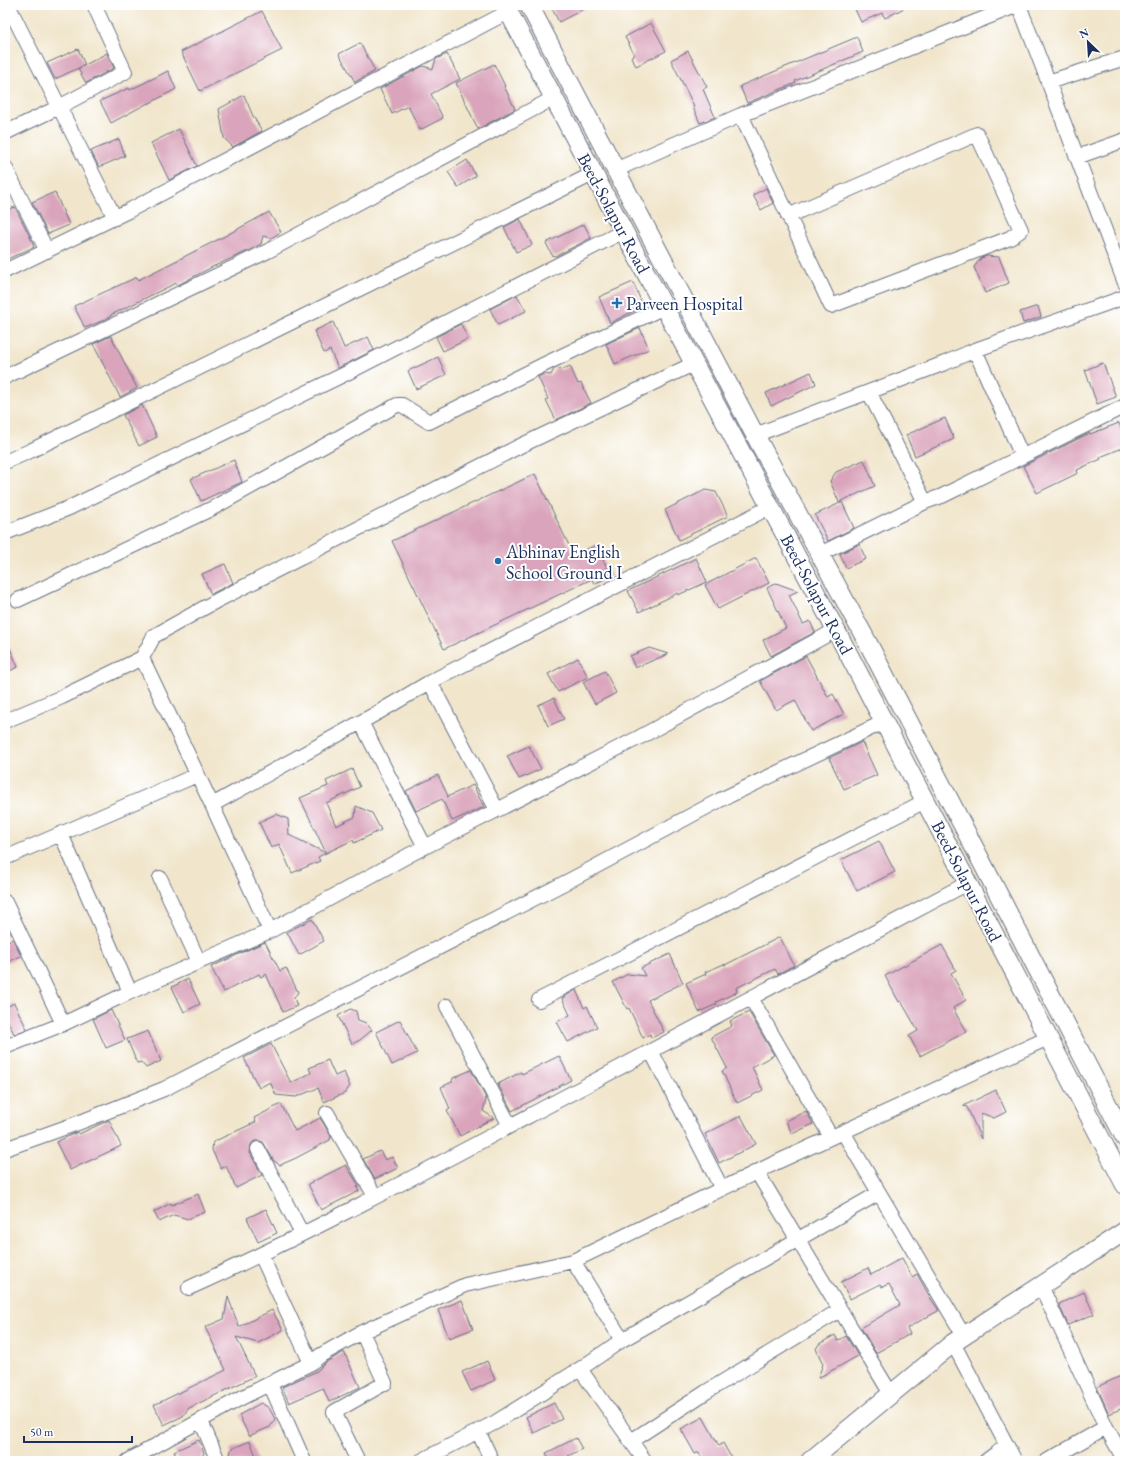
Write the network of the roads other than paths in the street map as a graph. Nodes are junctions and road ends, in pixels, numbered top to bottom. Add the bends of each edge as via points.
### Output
1 (8, 5) edge
2 (94, 5) edge
3 (529, 5) edge
4 (1018, 5) edge
5 (507, 8) edge
6 (1125, 58) edge
7 (1048, 82) junction
8 (554, 98) junction
9 (59, 107) junction
10 (741, 115) junction
11 (5, 133) edge
12 (1125, 140) edge
13 (1077, 157) junction
14 (5, 167) edge
15 (616, 170) junction
16 (593, 174) junction
17 (788, 216) junction
18 (115, 218) junction
19 (624, 231) junction
20 (47, 251) junction
21 (5, 271) edge
22 (1125, 283) edge
23 (1125, 297) edge
24 (664, 307) junction
25 (975, 350) junction
26 (693, 362) junction
27 (5, 377) edge
28 (869, 392) junction
29 (1125, 406) edge
30 (755, 435) junction
31 (1022, 456) junction
32 (5, 462) edge
33 (925, 502) junction
34 (770, 508) junction
35 (5, 533) edge
36 (820, 554) junction
37 (18, 600) dead end
38 (836, 630) junction
39 (142, 658) junction
40 (430, 682) junction
41 (5, 721) edge
42 (361, 722) junction
43 (884, 722) junction
44 (196, 775) junction
45 (925, 801) junction
46 (212, 805) junction
47 (497, 810) junction
48 (61, 834) junction
49 (425, 847) junction
50 (5, 858) edge
51 (160, 878) dead end
52 (968, 883) junction
53 (5, 902) edge
54 (270, 931) junction
55 (199, 962) junction
56 (130, 992) junction
57 (751, 998) junction
58 (539, 1000) dead end
59 (447, 1006) dead end
60 (63, 1024) junction
61 (1048, 1038) junction
62 (5, 1047) edge
63 (651, 1051) junction
64 (327, 1113) dead end
65 (510, 1126) junction
66 (837, 1135) junction
67 (1125, 1138) edge
68 (5, 1149) edge
69 (258, 1149) dead end
70 (757, 1172) junction
71 (1125, 1185) edge
72 (722, 1189) junction
73 (879, 1193) junction
74 (375, 1196) junction
75 (1125, 1232) edge
76 (302, 1234) junction
77 (797, 1239) junction
78 (262, 1255) junction
79 (573, 1261) junction
80 (1041, 1286) junction
81 (188, 1288) dead end
82 (840, 1310) junction
83 (362, 1332) junction
84 (622, 1340) junction
85 (958, 1340) junction
86 (311, 1363) junction
87 (580, 1369) junction
88 (270, 1384) junction
89 (891, 1394) junction
90 (201, 1420) junction
91 (1106, 1427) junction
92 (478, 1431) junction
93 (631, 1442) junction
94 (1006, 1446) junction
95 (128, 1461) edge
96 (218, 1461) edge
97 (304, 1461) edge
98 (358, 1461) edge
99 (422, 1461) edge
100 (492, 1461) edge
101 (645, 1461) edge
102 (810, 1461) edge
103 (986, 1461) edge
104 (1015, 1461) edge
105 (1047, 1461) edge
106 (1125, 1461) edge

1 - 9 street
2 - 9 street via 125,72
3 - 15 main road, Beed-Solapur Road
4 - 7 street
4 - 10 street
5 - 8 main road, Beed-Solapur Road
5 - 18 street
6 - 7 street
7 - 13 street
8 - 16 main road, Beed-Solapur Road
8 - 27 street via 268,250
9 - 11 street
9 - 18 street
10 - 15 street
10 - 17 street
12 - 13 street
13 - 22 street
14 - 20 street
15 - 30 main road, Beed-Solapur Road
16 - 19 main road, Beed-Solapur Road
16 - 32 street
17 - 17 street via 831,306 1010,238 1021,230 977,134
18 - 20 street
19 - 24 main road, Beed-Solapur Road
19 - 35 street via 338,377 69,508
20 - 21 street
23 - 25 street
24 - 26 main road, Beed-Solapur Road
24 - 37 street via 429,422 402,405 397,405 211,509
25 - 28 street
25 - 31 street
26 - 34 main road, Beed-Solapur Road
26 - 39 street via 520,446 218,600 154,636
28 - 30 street
28 - 33 street
29 - 31 street
30 - 36 main road, Beed-Solapur Road
31 - 33 street
33 - 36 street
34 - 38 main road, Beed-Solapur Road
34 - 40 street
36 - 67 main road, Beed-Solapur Road
38 - 43 main road, Beed-Solapur Road
38 - 47 street via 640,737
39 - 41 street via 62,697
39 - 44 street
40 - 42 street
40 - 47 street
42 - 46 street
42 - 49 street
43 - 45 main road, Beed-Solapur Road
43 - 68 street via 720,800 164,1090
44 - 46 street
44 - 48 street
45 - 52 main road, Beed-Solapur Road
45 - 58 street
46 - 54 street
47 - 49 street
48 - 50 street
48 - 56 street
49 - 54 street
51 - 55 street
52 - 57 street
52 - 61 main road, Beed-Solapur Road
53 - 60 street
54 - 55 street
55 - 56 street
56 - 60 street
57 - 63 street
57 - 66 street
59 - 65 street
60 - 62 street
61 - 66 street
61 - 71 main road, Beed-Solapur Road
63 - 65 street
63 - 72 street
64 - 74 street
65 - 74 street
66 - 70 street
66 - 73 street
69 - 76 street
70 - 72 street
70 - 77 street
72 - 79 street
73 - 77 street
73 - 85 street
74 - 76 street
75 - 80 main road
76 - 78 street
77 - 82 street
77 - 84 street
78 - 81 street
78 - 86 street
79 - 83 street via 466,1285
79 - 84 street
80 - 85 main road
80 - 91 street
82 - 89 street
82 - 93 street via 706,1392
83 - 86 street
83 - 98 street via 385,1383 334,1412
84 - 87 street
85 - 89 main road
85 - 94 street
86 - 88 street
87 - 92 street
87 - 93 street
88 - 90 street
88 - 97 street
89 - 102 main road
90 - 95 street
90 - 96 street
91 - 105 street
91 - 106 street
92 - 99 street
92 - 100 street
93 - 101 street
94 - 103 street
94 - 104 street

